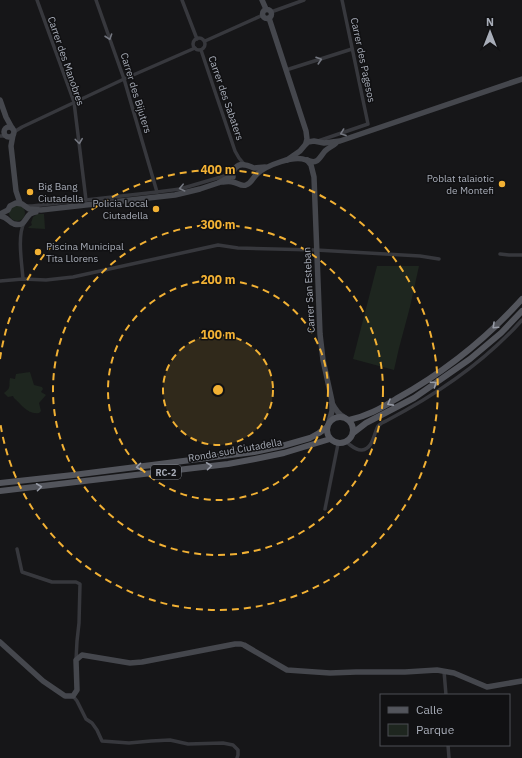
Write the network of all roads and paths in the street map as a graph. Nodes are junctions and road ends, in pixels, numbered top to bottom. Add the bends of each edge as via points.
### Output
1 (37, 0) edge
2 (96, 0) edge
3 (182, 0) edge
4 (262, 0) edge
5 (304, 0) edge
6 (342, 0) edge
7 (266, 9) junction
8 (272, 12) junction
9 (263, 15) junction
10 (269, 18) junction
11 (197, 39) junction
12 (205, 41) junction
13 (195, 48) junction
14 (352, 49) junction
15 (201, 50) junction
16 (286, 70) junction
17 (124, 79) junction
18 (522, 79) edge
19 (0, 100) edge
20 (74, 102) junction
21 (306, 131) junction
22 (8, 133) edge
23 (316, 141) junction
24 (340, 142) junction
25 (304, 146) junction
26 (235, 151) junction
27 (321, 158) junction
28 (287, 160) junction
29 (307, 160) junction
30 (247, 165) junction
31 (270, 166) junction
32 (236, 167) junction
33 (233, 174) junction
34 (314, 178) junction
35 (252, 179) junction
36 (218, 183) junction
37 (236, 183) junction
38 (16, 191) junction
39 (157, 192) junction
40 (86, 200) junction
41 (12, 204) junction
42 (24, 206) junction
43 (8, 210) junction
44 (40, 210) junction
45 (0, 215) edge
46 (29, 216) junction
47 (8, 219) junction
48 (24, 222) junction
49 (15, 224) junction
50 (20, 237) junction
51 (316, 250) junction
52 (500, 254) dead end
53 (522, 255) edge
54 (439, 259) dead end
55 (23, 279) junction
56 (0, 281) edge
57 (522, 298) edge
58 (522, 311) edge
59 (522, 320) edge
60 (332, 401) junction
61 (346, 419) junction
62 (328, 425) junction
63 (353, 433) junction
64 (330, 439) junction
65 (346, 442) junction
66 (338, 444) junction
67 (0, 484) edge
68 (0, 492) edge
69 (325, 509) dead end
70 (16, 549) dead end
71 (0, 642) edge
72 (76, 660) junction
73 (444, 671) junction
74 (522, 681) edge
75 (446, 694) edge
76 (72, 696) junction
77 (448, 746) edge
78 (237, 758) edge
79 (448, 758) edge

1 - 20 street, Carrer des Manobres
2 -> 17 street, Carrer des Bijuters
3 - 11 street
4 - 7 street
5 - 8 street
6 - 14 street, Carrer des Pagesos
7 - 8 street
7 - 9 street
8 - 10 street
9 - 10 street
9 - 12 street
10 - 16 street
11 - 12 street
11 - 13 street via 194,43
12 - 15 street via 205,46
13 - 15 street
13 - 17 street
16 -> 14 street
14 -> 23 street, Carrer des Pagesos via 368,124
15 - 26 street, Carrer des Sabaters
16 - 21 street
17 - 20 street
17 - 39 street, Carrer des Bijuters
18 - 24 street
19 - 22 street
20 - 22 street
20 -> 40 street, Carrer des Manobres
21 - 23 street
21 - 25 street
22 - 38 street
23 - 24 street
23 - 25 street via 308,142
23 - 27 street via 323,147
24 - 27 street via 329,148
25 - 28 street
25 - 29 street via 303,154
26 - 30 street, Carrer des Sabaters
26 - 32 street, Carrer des Sabaters
27 - 29 street via 313,162
27 - 34 street, Carrer San Esteban
28 - 29 street
28 - 31 street
29 - 34 street, Carrer San Esteban
30 - 31 street via 260,168
30 - 32 street
30 - 35 street via 253,172
31 - 35 street
32 - 33 street
33 - 36 street
33 - 37 street
33 -> 39 street via 180,189
34 - 51 street, Carrer San Esteban
35 - 37 street via 244,185
36 - 37 street
36 - 44 street via 175,196
38 - 41 street
38 - 42 street
39 - 40 street
40 - 42 street
41 - 42 street
41 - 43 street
42 - 44 street
42 - 46 street
43 - 45 street
43 - 47 street
44 - 46 street
45 - 47 street
46 - 48 street
47 - 49 street
48 - 49 street
48 - 50 street
49 - 50 street
50 - 55 street
51 - 54 street
51 - 55 street via 218,245 73,277
51 - 60 street, Carrer San Esteban via 320,334
52 - 53 street
55 - 56 street
57 -> 61 main road, RC-2 via 476,344 442,371 379,409 362,417
63 -> 58 main road via 366,423 414,398 470,360
59 - 65 street via 478,362 427,398 379,426 368,448 362,450
60 - 61 street, Carrer San Esteban via 335,409
60 - 62 street, Carrer San Esteban
61 - 62 main road, RC-2 via 336,417
61 - 63 main road via 353,426
62 - 64 main road via 326,432
62 -> 67 main road, Ronda sud Ciutadella / RC-2 via 310,438 254,452
63 - 65 main road
64 - 66 main road
68 -> 64 main road, Ronda sud Ciutadella / RC-2 via 255,460
65 - 66 main road
66 - 69 street
70 - 72 street via 22,572 52,582 80,584
71 - 76 street via 43,681 65,696
72 - 73 street via 82,655 130,663 142,662 241,644 288,670 330,673
72 - 76 street via 77,690
73 - 74 street via 487,687
73 - 75 street
76 - 78 street via 102,741 129,743 170,740 188,744 223,743 238,750
77 - 79 street

